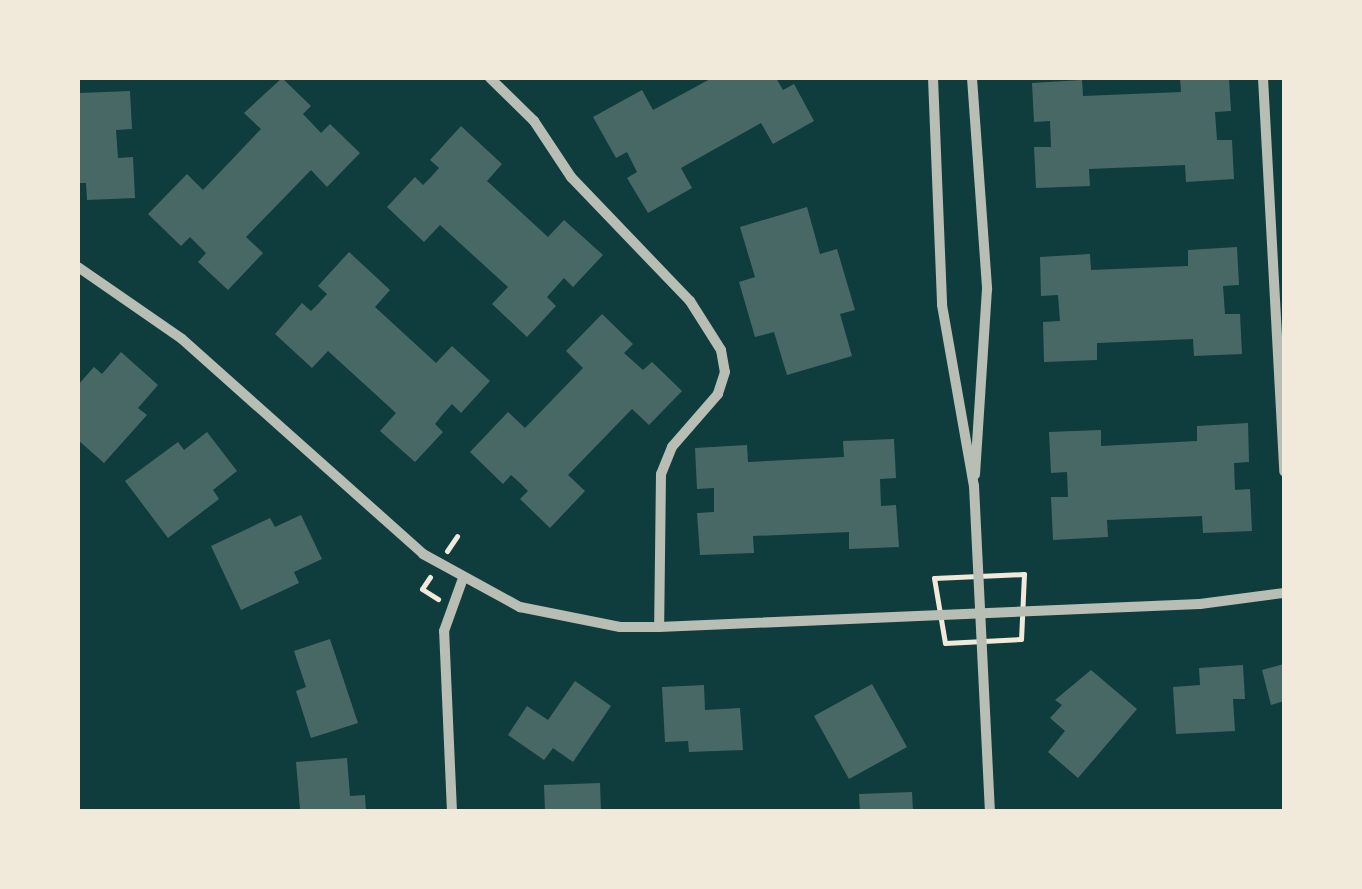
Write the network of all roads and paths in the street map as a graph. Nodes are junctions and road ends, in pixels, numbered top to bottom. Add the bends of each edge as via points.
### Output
1 (490, 78) edge
2 (933, 78) edge
3 (972, 78) edge
4 (1264, 78) edge
5 (1278, 232) edge
6 (78, 267) edge
7 (1284, 471) edge
8 (974, 486) junction
9 (462, 581) junction
10 (1284, 593) edge
11 (982, 613) junction
12 (659, 627) junction
13 (452, 812) edge
14 (990, 812) edge

1 - 12 street via 534,120 571,177 690,302 721,350 725,372 718,394 672,447 660,474
2 - 8 street via 942,305
3 - 8 street via 987,289
4 - 5 street
5 - 7 street
6 - 9 street via 182,339 423,554
8 - 11 street
9 - 12 street via 565,618
9 - 13 street via 444,631
10 - 11 street via 1200,604
11 - 12 street
11 - 14 street

